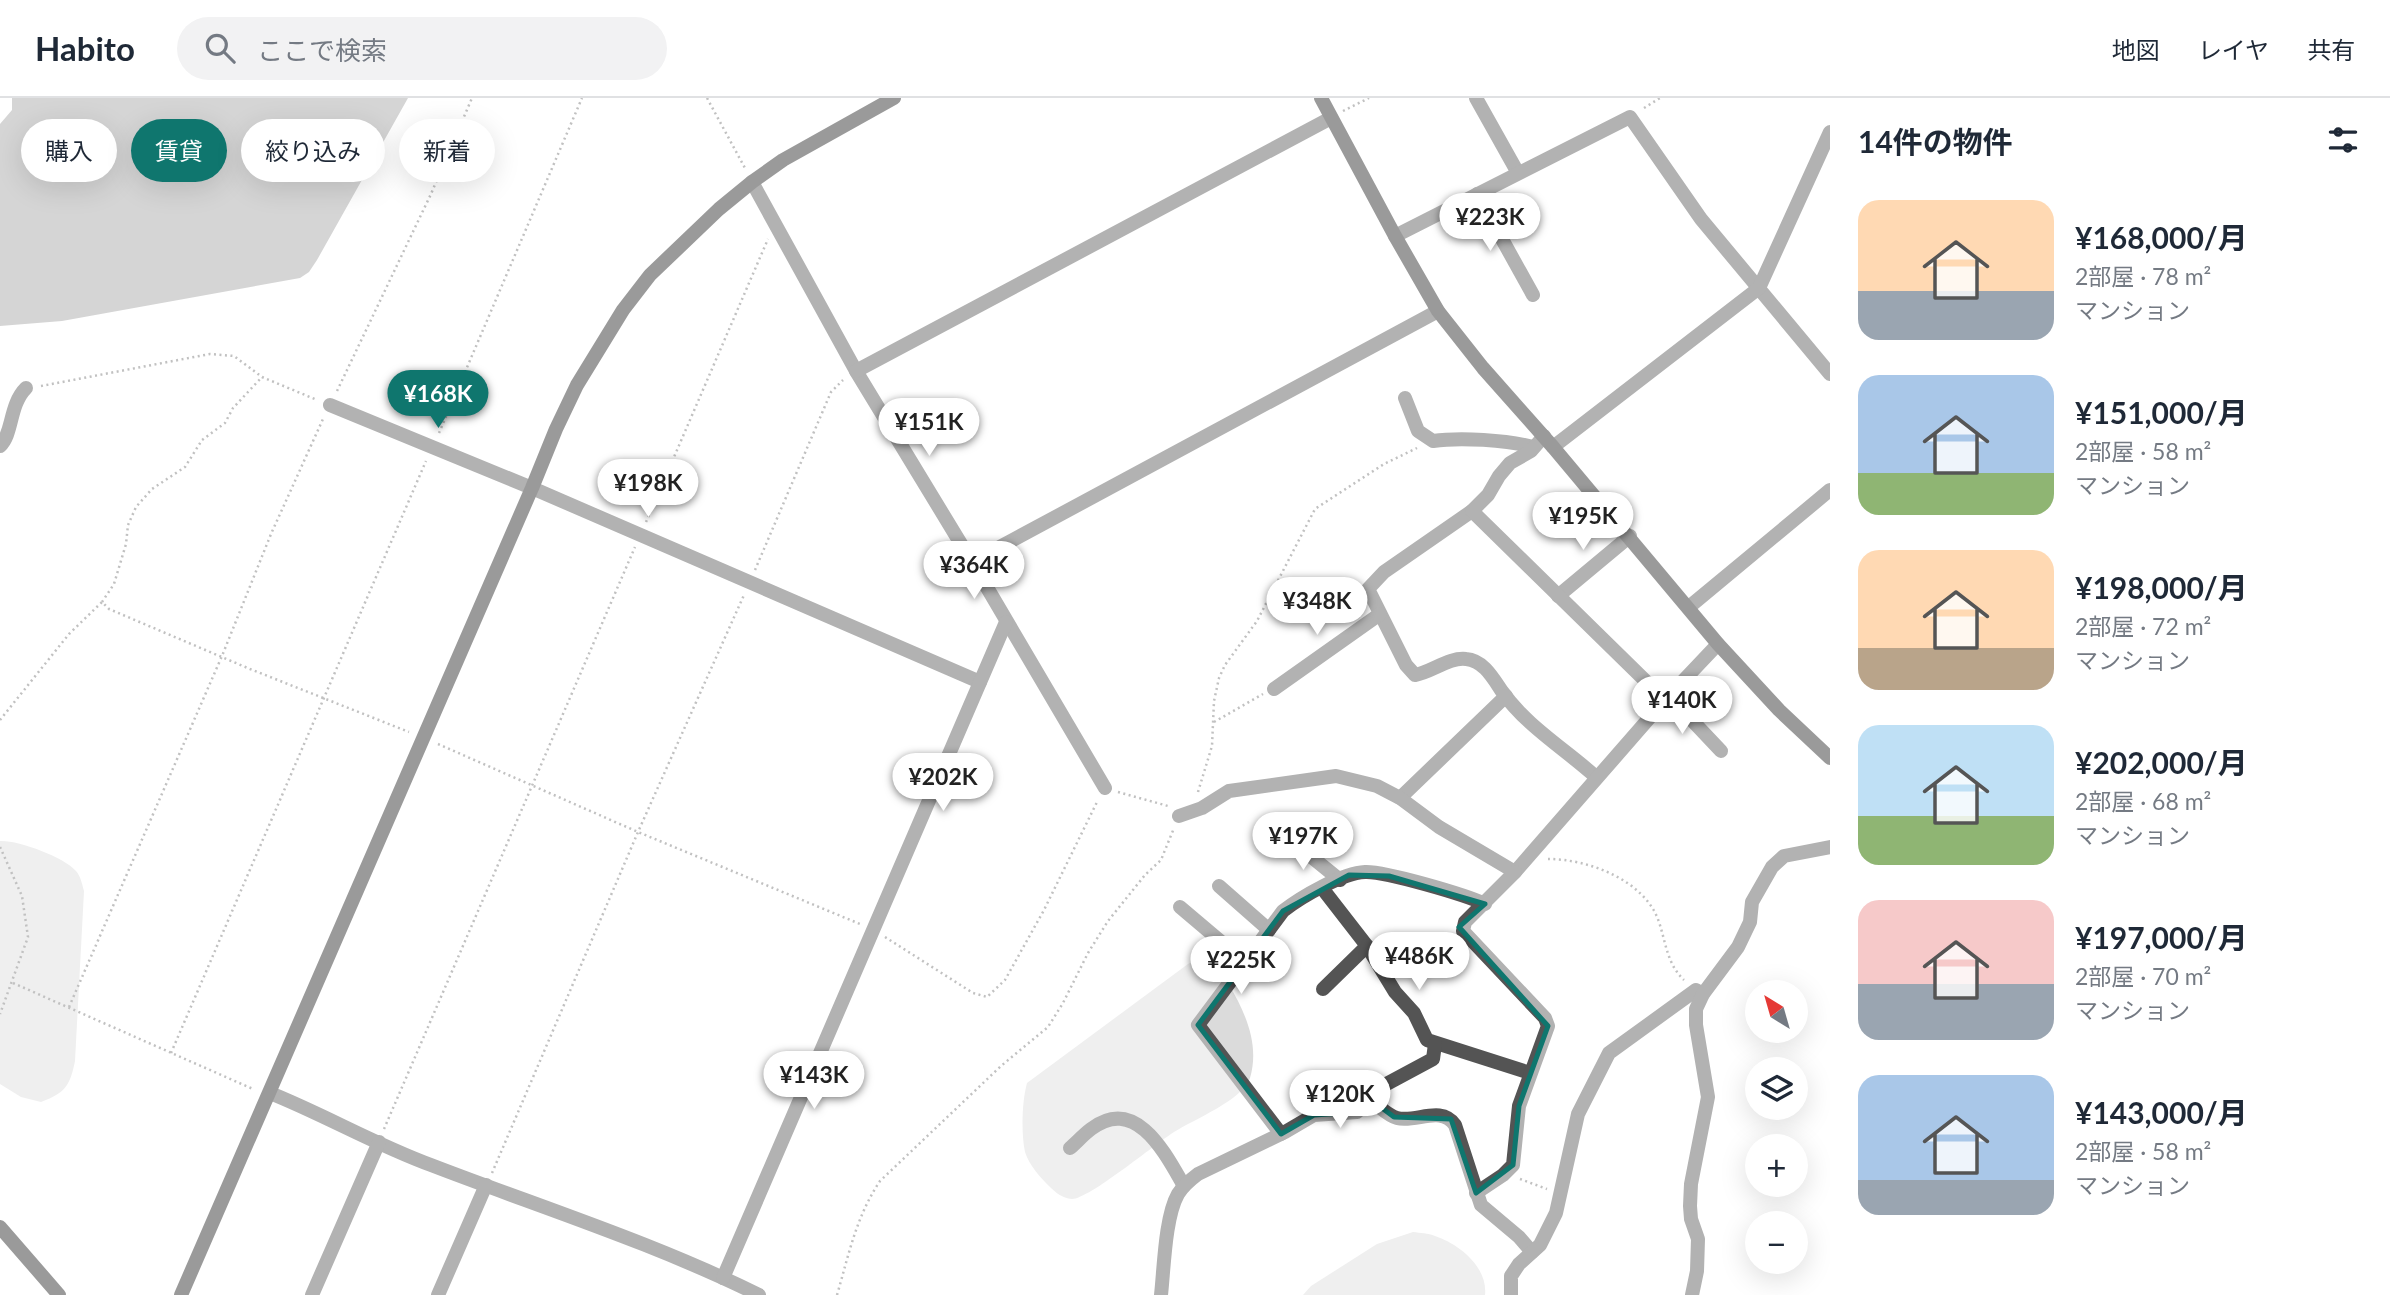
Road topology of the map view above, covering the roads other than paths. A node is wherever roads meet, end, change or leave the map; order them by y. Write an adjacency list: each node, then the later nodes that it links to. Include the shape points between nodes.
1 (894, 98): 7 (street)
2 (1321, 98): 4 (street)
3 (1476, 98): 6 (street)
4 (1331, 118): 9 (street); 13 (street)
5 (1830, 132): 10 (street)
6 (1518, 173): 8 (street); 10 (street, via 1630,117 1702,219)
7 (752, 182): 13 (street); 20 (street, via 650,275 623,310 577,385)
8 (1476, 194): 9 (street); 11 (street)
9 (1395, 236): 12 (street)
10 (1759, 288): 14 (street); 18 (street)
11 (1533, 295)
12 (1438, 311): 18 (street); 24 (street)
13 (856, 372): 24 (street)
14 (1830, 374)
15 (26, 388): 19 (street, via 19,395 6,441)
16 (1405, 398): 18 (street, via 1419,430 1433,441)
17 (330, 405): 20 (street)
18 (1543, 443): 22 (street, via 1510,463); 23 (street)
19 (0, 446)
20 (532, 488): 30 (street); 55 (street)
21 (1830, 490): 26 (street)
22 (1472, 511): 25 (street); 27 (street, via 1376,580 1368,589)
23 (1630, 536): 25 (street); 26 (street)
24 (972, 562): 28 (street)
25 (1558, 596): 33 (street)
26 (1689, 607): 29 (street)
27 (1380, 614): 31 (street); 32 (street, via 1415,675 1468,659 1494,677)
28 (1006, 622): 30 (street); 37 (street)
29 (1718, 644): 33 (street); 35 (street)
30 (980, 682): 65 (street)
31 (1274, 689)
32 (1506, 696): 36 (street, via 1522,716); 38 (street)
33 (1667, 698): 34 (street); 36 (street)
34 (1721, 751)
35 (1830, 758)
36 (1596, 777): 42 (street)
37 (1104, 788)
38 (1399, 798): 39 (street, via 1377,786 1336,776 1229,791); 42 (street)
39 (1184, 815)
40 (1286, 843): 43 (street, via 1303,850)
41 (1830, 847): 52 (street, via 1784,856 1772,867 1752,902 1750,922 1738,947)
42 (1515, 872): 46 (street)
43 (1340, 880): 45 (street); 46 (street, via 1366,872)
44 (1219, 886): 48 (street)
45 (1322, 888): 48 (street, via 1290,906); 49 (street)
46 (1485, 904): 54 (street, via 1465,922 1463,931 1548,1026)
47 (1180, 906): 50 (street)
48 (1269, 930): 50 (street)
49 (1367, 946): 51 (street); 53 (street, via 1427,1040)
50 (1245, 962): 57 (street, via 1198,1025)
51 (1323, 989)
52 (1700, 992): 64 (street, via 1609,1053 1578,1114 1556,1213); 74 (street, via 1696,1025 1708,1097 1690,1206 1698,1239)
53 (1436, 1044): 54 (street); 56 (street, via 1433,1059 1379,1088)
54 (1530, 1073): 62 (street, via 1519,1106 1513,1165)
55 (270, 1093): 58 (street); 67 (street)
56 (1374, 1103): 57 (street, via 1366,1103 1357,1112 1314,1115); 62 (street, via 1401,1119 1451,1119)
57 (1281, 1134): 61 (street, via 1198,1174)
58 (379, 1142): 60 (street); 68 (street)
59 (1070, 1149): 61 (street, via 1092,1128 1122,1118 1139,1124 1169,1159)
60 (486, 1185): 65 (street); 69 (street)
61 (1184, 1186): 72 (street, via 1171,1211)
62 (1476, 1193): 64 (street, via 1481,1205)
63 (0, 1227): 66 (street)
64 (1532, 1252): 73 (street, via 1511,1276)
65 (726, 1279): 70 (street); 71 (street)
66 (60, 1295)
67 (181, 1295)
68 (312, 1295)
69 (438, 1295)
70 (723, 1295)
71 (759, 1295)
72 (1161, 1295)
73 (1511, 1295)
74 (1692, 1295)

